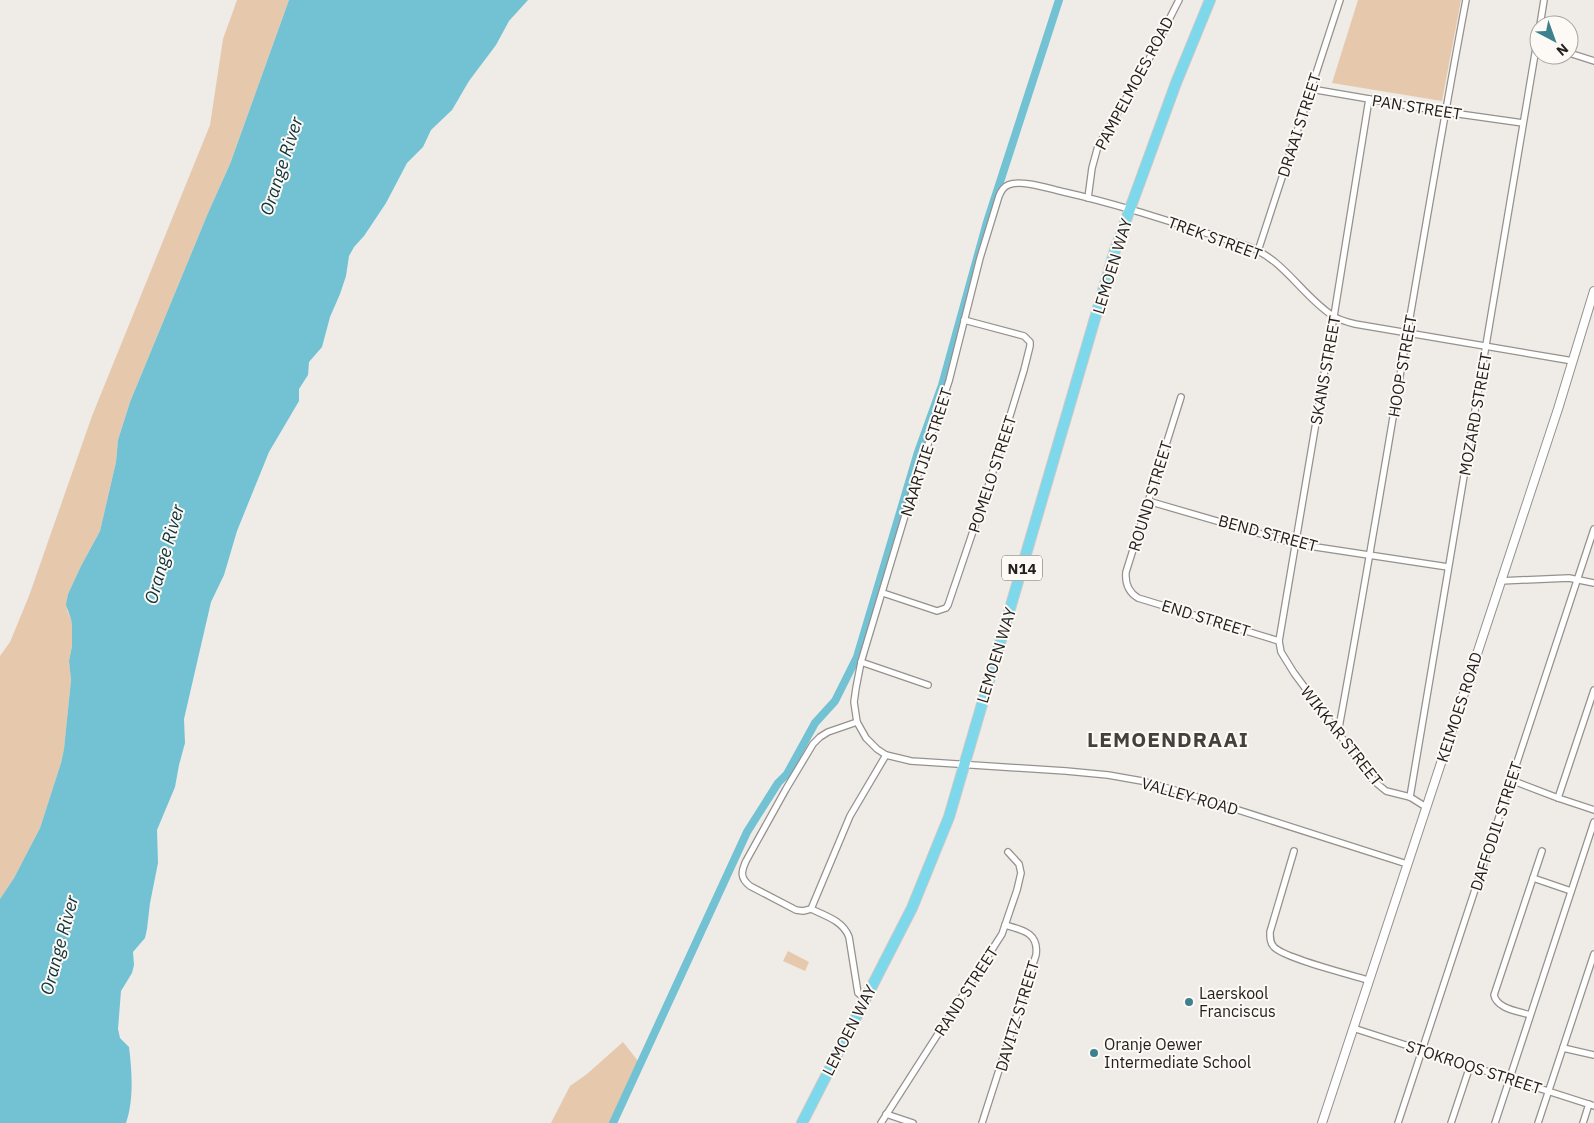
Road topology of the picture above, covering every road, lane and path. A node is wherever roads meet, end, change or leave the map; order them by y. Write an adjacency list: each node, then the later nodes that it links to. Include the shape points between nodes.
1 (1179, 0): 15 (street, PAMPELMOES ROAD, via 1098,146)
2 (1210, 0): 16 (highway, LEMOEN WAY / N14)
3 (1340, 0): 10 (street, DRAAI STREET)
4 (1466, 0): 12 (street, HOOP STREET)
5 (1544, 0): 6 (street)
6 (1542, 15)
7 (1579, 56): 8 (street)
8 (1594, 61)
9 (1534, 65): 13 (street, MOZARD STREET)
10 (1311, 89): 11 (street, PAN STREET); 17 (street, DRAAI STREET)
11 (1369, 99): 12 (street, PAN STREET); 19 (street, SKANS STREET)
12 (1445, 112): 13 (street, PAN STREET); 21 (street, HOOP STREET)
13 (1523, 123): 22 (street, MOZARD STREET)
14 (1009, 184): 15 (street, TREK STREET, via 1042,186); 20 (street, NAARTJIE STREET, via 999,196)
15 (1088, 198): 16 (street, TREK STREET)
16 (1130, 209): 17 (street, TREK STREET); 42 (highway, LEMOEN WAY / N14)
17 (1258, 251): 19 (street, TREK STREET, via 1284,269)
18 (1594, 291): 23 (street, KEIMOES ROAD)
19 (1334, 316): 21 (street, TREK STREET, via 1354,324); 27 (street, SKANS STREET)
20 (964, 320): 33 (street, NAARTJIE STREET, via 949,381); 33 (street, POMELO STREET, via 1028,339 1030,346 1024,370 948,605 937,611)
21 (1408, 334): 22 (street, TREK STREET); 28 (street, HOOP STREET)
22 (1486, 346): 23 (street, TREK STREET); 29 (street, MOZARD STREET)
23 (1573, 361): 31 (street, KEIMOES ROAD)
24 (1182, 397): 25 (street, ROUND STREET)
25 (1148, 501): 27 (street, BEND STREET); 34 (street, ROUND STREET, via 1126,572)
26 (1594, 529): 30 (street, DAFFODIL STREET)
27 (1296, 544): 28 (street, BEND STREET); 35 (street, SKANS STREET)
28 (1370, 555): 29 (street, BEND STREET); 40 (street, HOOP STREET)
29 (1448, 567): 44 (street, MOZARD STREET)
30 (1577, 579): 31 (street); 32 (street); 43 (street, DAFFODIL STREET)
31 (1500, 581): 46 (street, KEIMOES ROAD)
32 (1594, 583)
33 (882, 593): 36 (street, NAARTJIE STREET)
34 (1133, 594): 35 (street, END STREET)
35 (1279, 641): 40 (street, WIKKAR STREET, via 1286,661)
36 (861, 662): 37 (street); 39 (street, NAARTJIE STREET, via 854,702)
37 (928, 684)
38 (1594, 690): 45 (street)
39 (857, 722): 41 (street, via 872,744); 55 (street, via 828,732 813,744 759,836 742,872 743,879 750,886 796,910)
40 (1338, 733): 44 (street, WIKKAR STREET, via 1378,786)
41 (886, 755): 42 (street, VALLEY ROAD, via 910,761); 55 (street, via 850,816)
42 (965, 765): 52 (street, VALLEY ROAD, via 1108,775 1142,782 1185,792); 59 (highway, LEMOEN WAY / N14, via 912,908)
43 (1511, 780): 45 (street); 63 (street, DAFFODIL STREET)
44 (1410, 797): 46 (street, WIKKAR STREET)
45 (1558, 798): 47 (street)
46 (1426, 807): 52 (street, KEIMOES ROAD)
47 (1594, 810)
48 (1594, 822): 54 (street)
49 (1294, 851): 58 (street, via 1270,932 1272,945 1292,956)
50 (1542, 851): 53 (street)
51 (1008, 852): 56 (street, RAND STREET, via 1019,864 1021,873)
52 (1407, 864): 58 (street, KEIMOES ROAD)
53 (1533, 878): 54 (street); 60 (street, via 1494,995 1504,1006)
54 (1572, 892): 60 (street)
55 (811, 909): 59 (street, via 846,930 858,993)
56 (1006, 924): 69 (street, RAND STREET, via 994,948); 73 (street, DAVITZ STREET, via 1028,934 1037,948)
57 (1594, 954): 62 (street)
58 (1368, 980): 61 (street, KEIMOES ROAD)
59 (865, 999): 70 (highway, LEMOEN WAY / N14)
60 (1530, 1014): 66 (street)
61 (1353, 1028): 63 (street, STOKROOS STREET); 74 (street, KEIMOES ROAD)
62 (1563, 1048): 64 (street); 67 (street)
63 (1422, 1050): 65 (street, STOKROOS STREET); 75 (street, DAFFODIL STREET)
64 (1594, 1055)
65 (1470, 1066): 66 (street, STOKROOS STREET); 76 (street)
66 (1510, 1079): 67 (street, STOKROOS STREET); 77 (street)
67 (1548, 1091): 68 (street, STOKROOS STREET); 78 (street)
68 (1591, 1105): 79 (street)
69 (886, 1114): 71 (street, RAND STREET); 72 (street)
70 (802, 1123)
71 (881, 1123)
72 (913, 1123)
73 (982, 1123)
74 (1322, 1123)
75 (1398, 1123)
76 (1451, 1123)
77 (1495, 1123)
78 (1538, 1123)
79 (1583, 1123)

